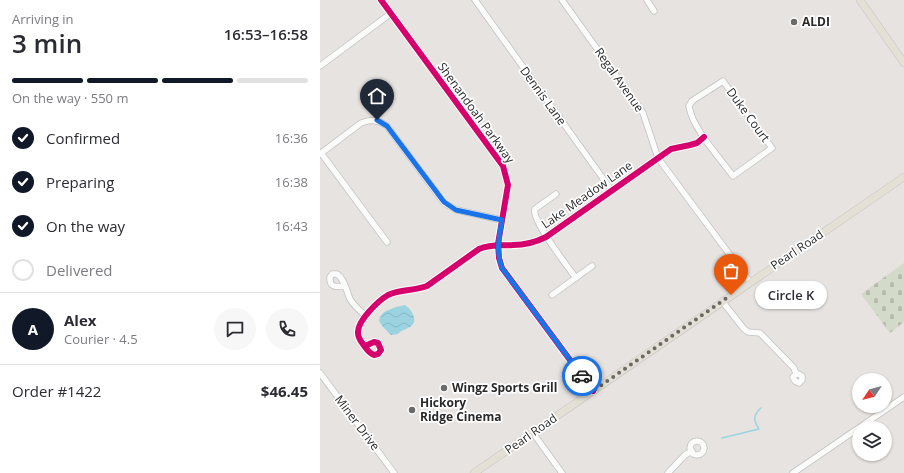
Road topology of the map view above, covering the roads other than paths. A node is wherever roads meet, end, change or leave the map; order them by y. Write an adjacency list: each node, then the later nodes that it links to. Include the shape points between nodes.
1 (380, 0): 7 (street, Shenandoah Parkway)
2 (475, 0): 14 (street, Dennis Lane)
3 (562, 0): 12 (street, Regal Avenue, via 642,113)
4 (647, 0): 6 (street)
5 (860, 0): 8 (main road)
6 (654, 11)
7 (390, 14): 9 (street); 16 (street, Shenandoah Parkway, via 503,166 508,185)
8 (904, 63)
9 (320, 66)
10 (704, 137): 10 (street, Duke Court, via 733,176 772,148 723,81 689,106 696,126); 12 (street, Lake Meadow Lane, via 697,143 671,149)
11 (320, 153): 16 (street, via 362,124 369,120 377,120 387,126 444,202 456,210); 18 (street)
12 (658, 158): 14 (street, Lake Meadow Lane); 22 (street, Regal Avenue)
13 (904, 177): 22 (main road, Pearl Road)
14 (612, 191): 17 (street, Lake Meadow Lane)
15 (556, 194): 17 (street, via 534,211)
16 (502, 220): 19 (street, Shenandoah Parkway)
17 (546, 237): 19 (street, Lake Meadow Lane, via 522,245); 21 (street)
18 (387, 242)
19 (498, 244): 26 (street, Lake Meadow Lane, via 479,249 427,286 388,295); 30 (street, Shenandoah Parkway, via 502,268)
20 (592, 266): 21 (street)
21 (576, 278): 24 (street)
22 (750, 282): 25 (main road, Pearl Road)
23 (345, 286): 26 (street, via 354,305)
24 (552, 295)
25 (722, 301): 29 (street, via 744,329 760,333 794,368); 30 (main road, Pearl Road)
26 (366, 316): 27 (street, Lake Meadow Lane, via 359,326 358,333)
27 (365, 346)
28 (320, 373): 34 (street, Miner Drive)
29 (796, 374)
30 (593, 391): 32 (main road, Pearl Road)
31 (904, 396): 38 (street)
32 (533, 433): 35 (main road, Pearl Road); 36 (street)
33 (692, 451): 37 (street)
34 (394, 473)
35 (474, 473)
36 (562, 473)
37 (668, 473)
38 (793, 473)

